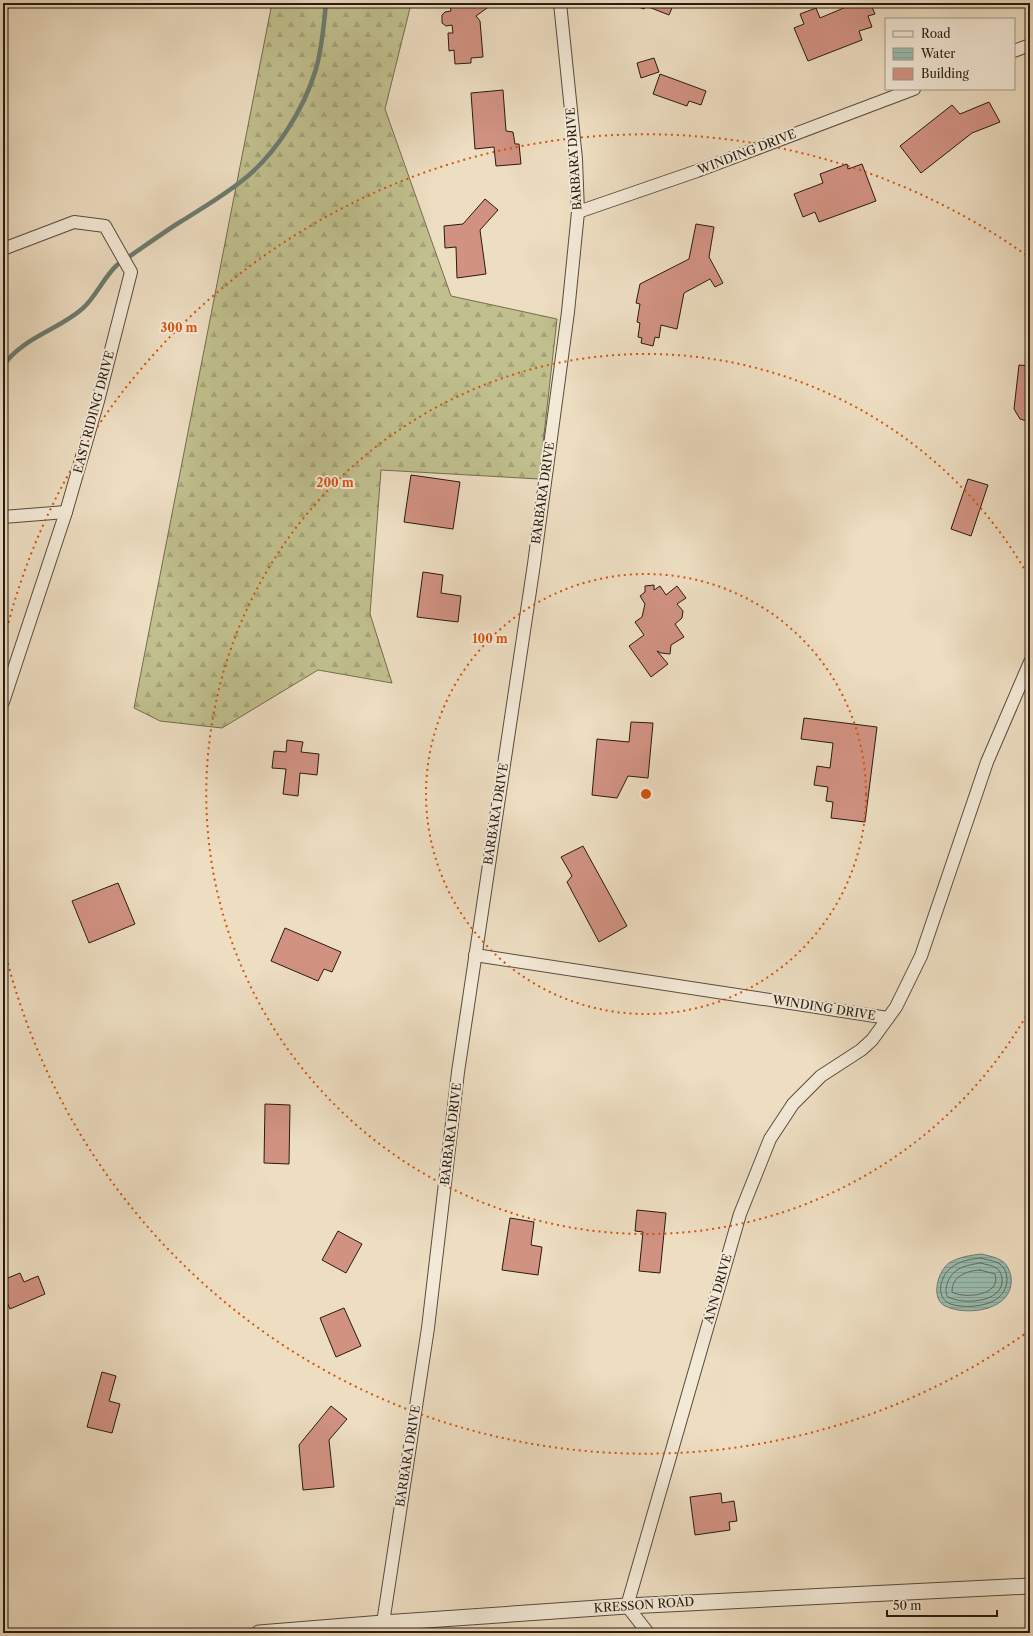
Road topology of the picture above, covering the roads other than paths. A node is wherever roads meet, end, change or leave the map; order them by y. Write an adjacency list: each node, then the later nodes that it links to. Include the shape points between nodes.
1 (560, 3): 5 (street, BARBARA DRIVE, via 576,159)
2 (1030, 45): 3 (street)
3 (1015, 51)
4 (911, 90): 5 (street, WINDING DRIVE, via 697,171)
5 (578, 212): 11 (street, BARBARA DRIVE, via 567,318 534,564)
6 (3, 249): 7 (street, EAST RIDING DRIVE, via 74,222 105,226 131,272)
7 (66, 512): 8 (street); 10 (street, EAST RIDING DRIVE)
8 (3, 517)
9 (1030, 662): 12 (street, WINDING DRIVE, via 987,762 921,956)
10 (3, 702)
11 (475, 954): 12 (street, WINDING DRIVE); 15 (street, BARBARA DRIVE, via 456,1086 428,1328)
12 (888, 1018): 14 (street, ANN DRIVE, via 861,1050 821,1076 793,1104 770,1139 740,1214)
13 (1030, 1586): 14 (street, KRESSON ROAD)
14 (627, 1606): 15 (street, KRESSON ROAD); 18 (street)
15 (383, 1623): 16 (street, KRESSON ROAD)
16 (280, 1632): 17 (street, KRESSON ROAD)
17 (259, 1633)
18 (648, 1633)

